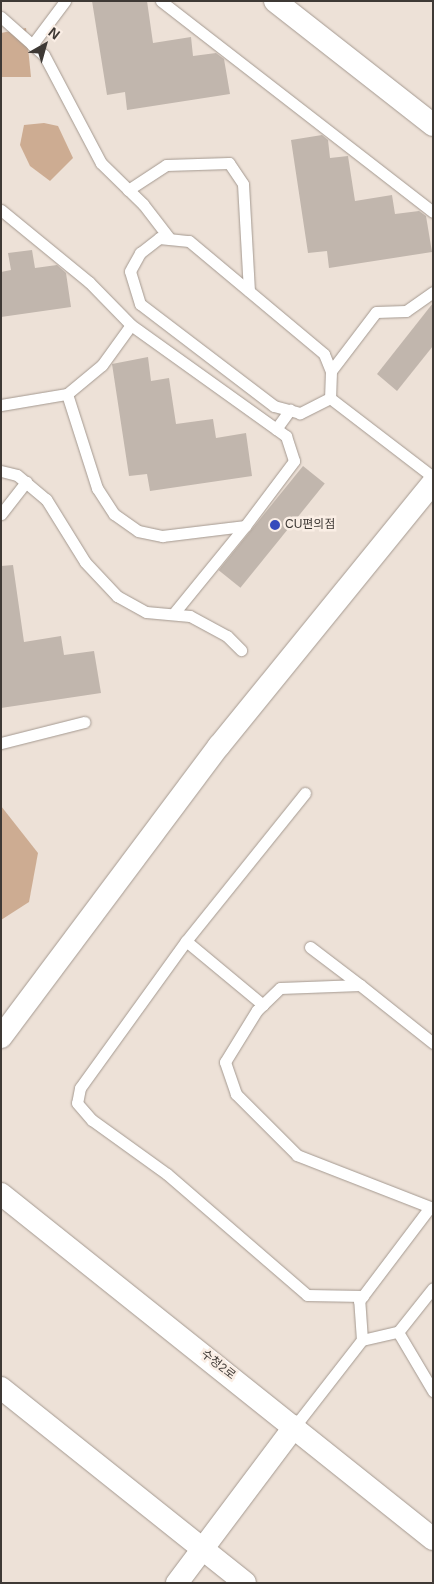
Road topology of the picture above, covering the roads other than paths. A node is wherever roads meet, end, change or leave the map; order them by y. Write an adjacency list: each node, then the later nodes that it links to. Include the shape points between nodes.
1 (65, 1): 5 (lane)
2 (161, 1): 9 (lane)
3 (275, 1): 6 (street)
4 (1, 17): 5 (lane)
5 (32, 45): 7 (lane, via 44,55 101,164)
6 (433, 125)
7 (128, 190): 10 (lane); 11 (lane, via 166,165 229,163 243,184)
8 (1, 210): 13 (lane, via 90,282)
9 (433, 212)
10 (170, 239): 11 (lane, via 189,241); 18 (lane, via 158,238 140,253 130,271 140,304 274,406)
11 (249, 291): 14 (lane, via 324,354)
12 (433, 292): 14 (lane, via 406,311 376,312)
13 (131, 326): 15 (lane, via 102,365); 19 (lane)
14 (331, 371): 16 (lane)
15 (67, 394): 17 (lane); 25 (lane, via 97,488 114,514 138,531 162,536)
16 (330, 398): 18 (lane, via 300,413); 21 (lane)
17 (1, 405)
18 (290, 410): 19 (lane)
19 (276, 429): 25 (lane, via 286,436 294,461)
20 (1, 471): 22 (lane)
21 (433, 477)
22 (26, 482): 24 (lane); 26 (lane, via 46,499 85,562 117,596 146,612)
23 (433, 483): 35 (street, via 219,746)
24 (1, 514)
25 (246, 526): 26 (lane)
26 (174, 613): 27 (lane, via 190,616 227,636)
27 (241, 650)
28 (84, 722): 29 (lane)
29 (1, 742)
30 (305, 793): 31 (lane)
31 (186, 941): 34 (lane); 40 (lane, via 80,1088 77,1103 92,1120 167,1174 307,1296)
32 (310, 947): 33 (lane)
33 (360, 985): 34 (lane, via 280,988); 36 (lane)
34 (263, 1005): 38 (lane, via 225,1062 236,1094 298,1155)
35 (1, 1037)
36 (433, 1043)
37 (1, 1194): 45 (street, 수청2로)
38 (431, 1208): 40 (lane)
39 (433, 1288): 41 (lane)
40 (362, 1296): 42 (lane, via 359,1301)
41 (398, 1332): 42 (lane); 44 (lane)
42 (362, 1340): 45 (lane)
43 (1, 1388): 47 (street)
44 (433, 1392)
45 (295, 1426): 46 (street, 수청2로); 47 (street)
46 (433, 1539)
47 (201, 1551): 48 (street); 49 (street)
48 (177, 1583)
49 (245, 1583)

